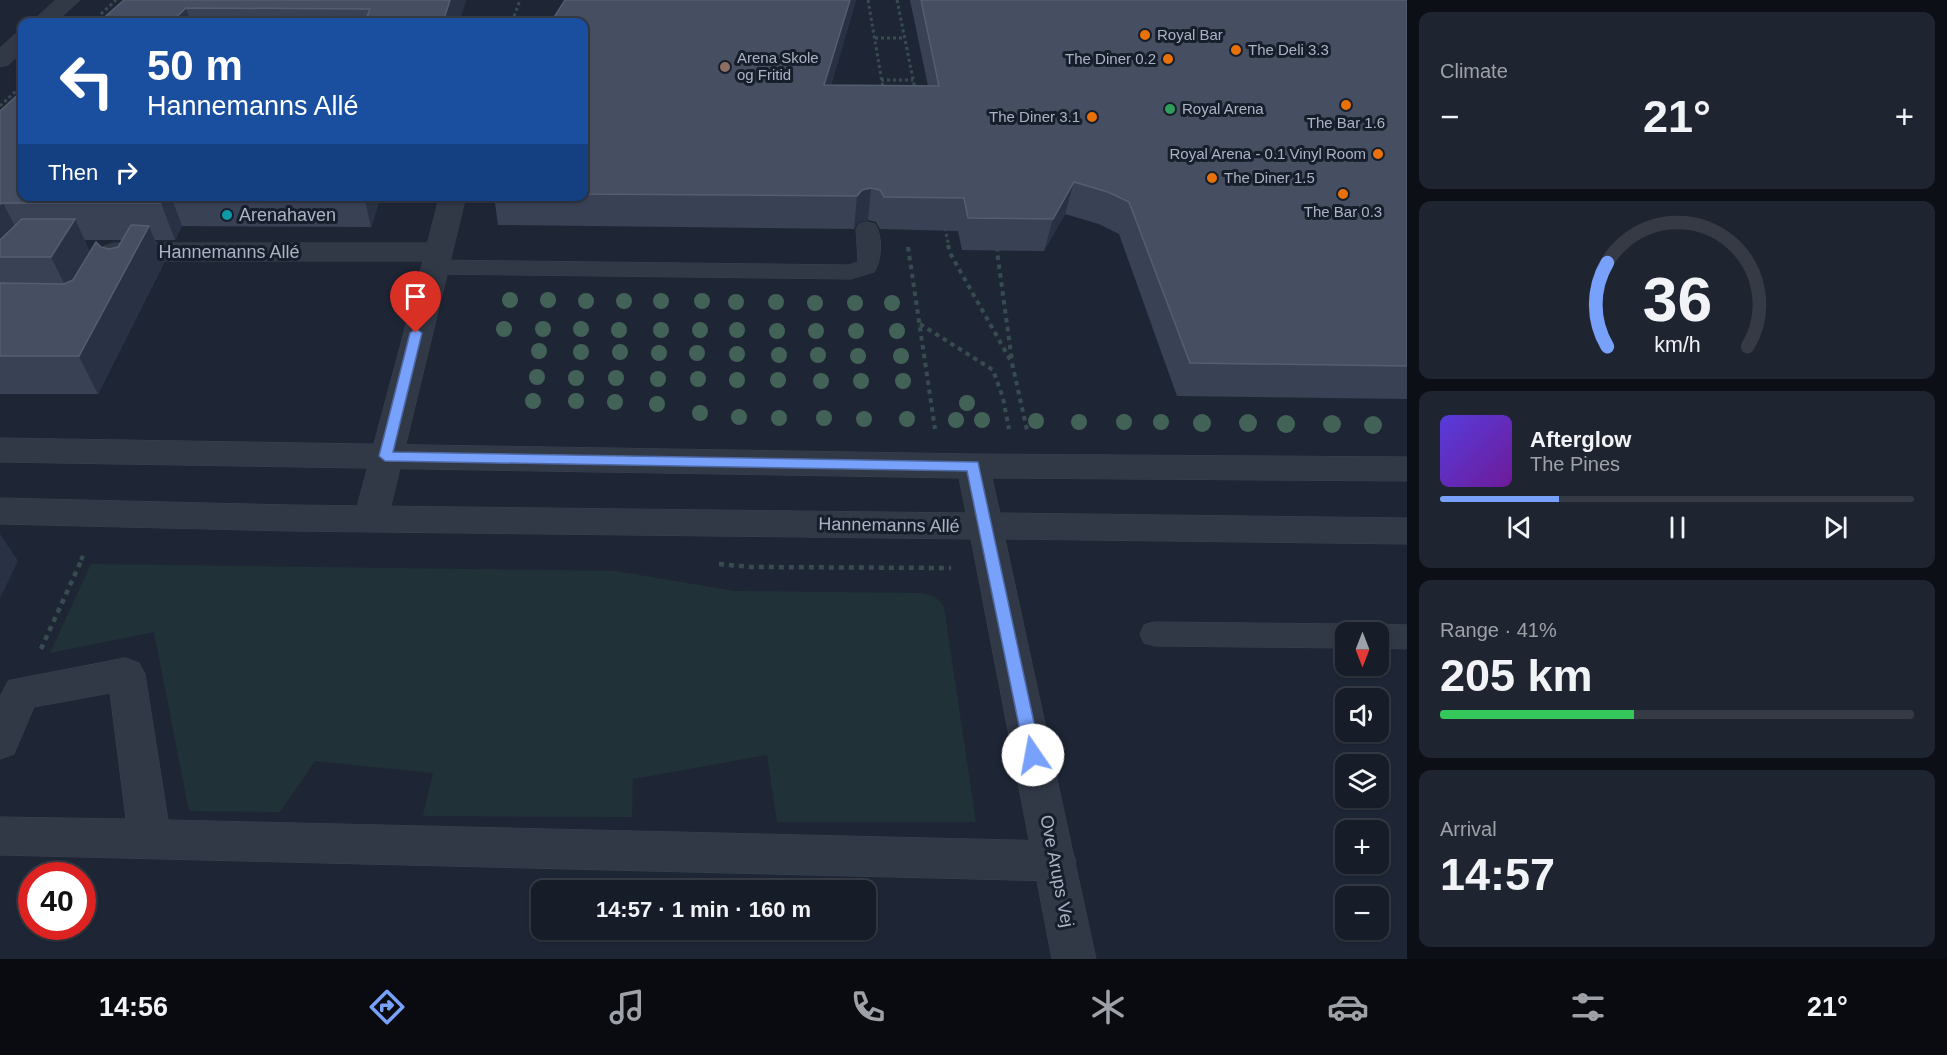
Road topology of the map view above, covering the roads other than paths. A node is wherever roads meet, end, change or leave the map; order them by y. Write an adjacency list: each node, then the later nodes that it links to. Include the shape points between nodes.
1 (69, 0): 2 (street)
2 (48, 18)
3 (18, 44): 4 (street)
4 (0, 60)
5 (452, 201): 8 (street)
6 (867, 229): 8 (lane, Hannemanns Allé, via 869,262 859,270 830,273)
7 (111, 257): 8 (street, Hannemanns Allé); 9 (lane)
8 (435, 259): 11 (street)
9 (126, 277)
10 (0, 450): 11 (street)
11 (385, 456): 12 (street); 15 (street)
12 (973, 466): 13 (street); 16 (street, Ove Arups Vej)
13 (1407, 469)
14 (0, 512): 15 (street, Hannemanns Allé)
15 (371, 518): 16 (street, Hannemanns Allé)
16 (985, 526): 17 (street, Hannemanns Allé); 25 (street, Ove Arups Vej)
17 (1407, 531)
18 (1155, 634): 19 (lane)
19 (1335, 636)
20 (1389, 636): 21 (lane)
21 (1407, 637)
22 (0, 742): 24 (street, via 21,693 126,674)
23 (0, 836): 24 (street)
24 (150, 840): 25 (street)
25 (1055, 861): 26 (street, Ove Arups Vej)
26 (1074, 959)

